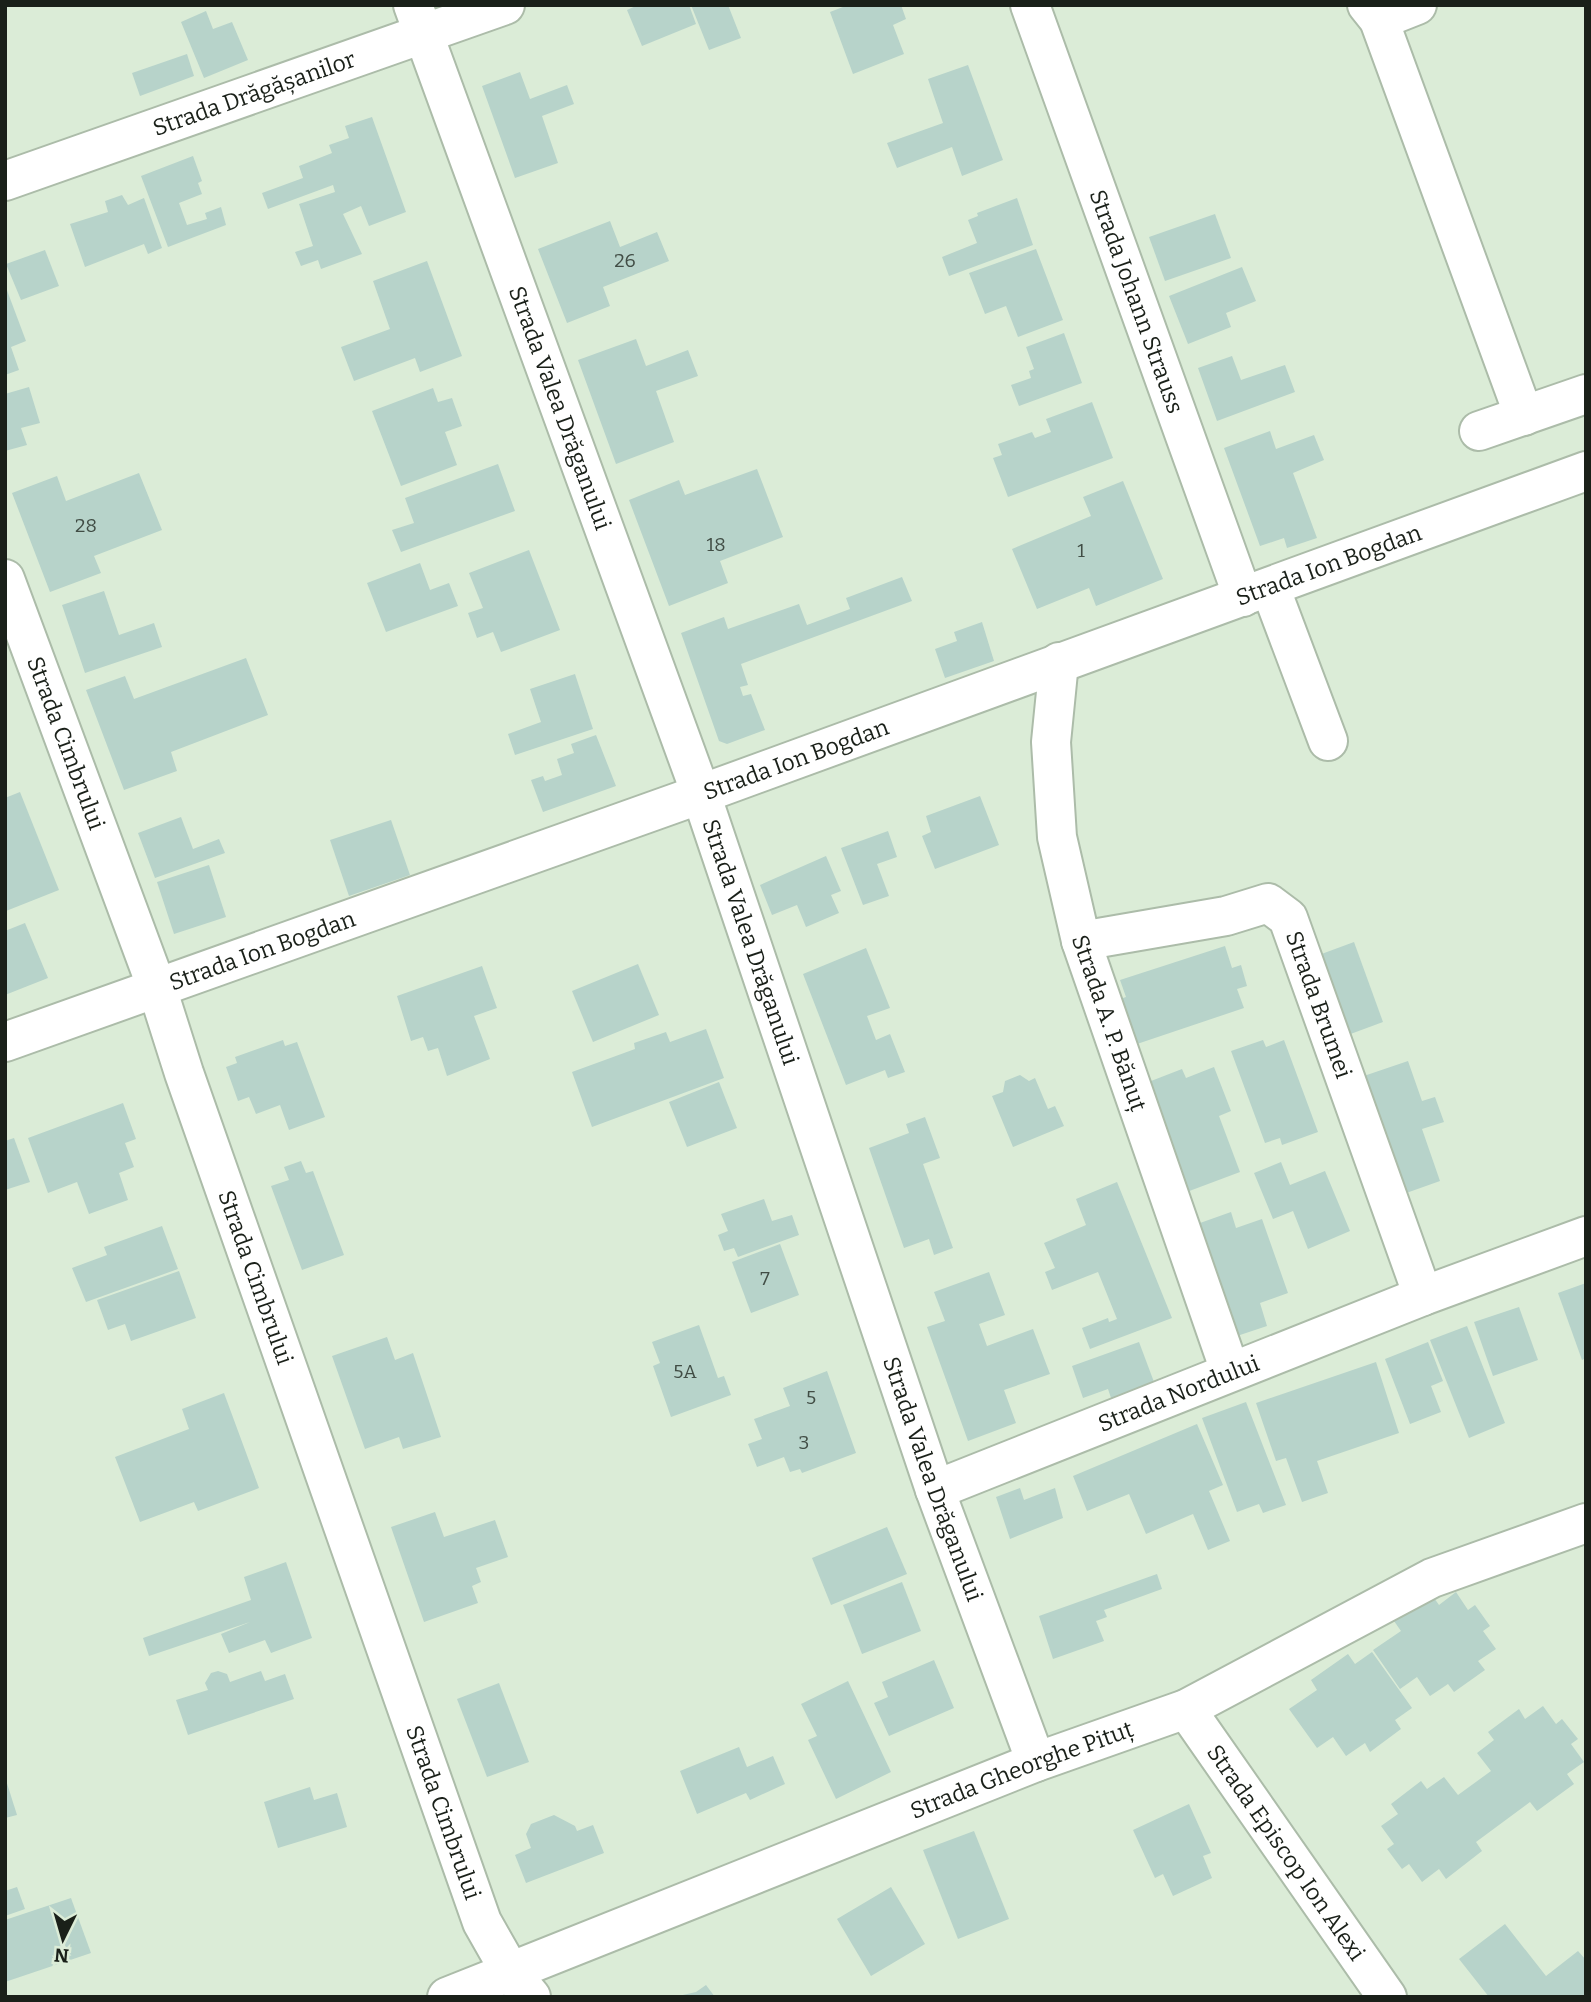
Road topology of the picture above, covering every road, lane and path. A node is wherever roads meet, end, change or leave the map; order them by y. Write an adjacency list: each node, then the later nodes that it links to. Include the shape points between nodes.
1 (505, 5): 5 (street, Strada Drăgășanilor)
2 (1030, 5): 12 (street, Strada Johann Strauss)
3 (1417, 5): 4 (street)
4 (1373, 13): 8 (street)
5 (418, 20): 6 (street, Strada Drăgășanilor); 15 (street, Strada Valea Drăganului)
6 (5, 181)
7 (1586, 394): 8 (street)
8 (1524, 416): 9 (street)
9 (1479, 431)
10 (1586, 471): 12 (street, Strada Ion Bogdan)
11 (5, 579): 17 (street, Strada Cimbrului)
12 (1257, 592): 13 (street, Strada Ion Bogdan); 14 (street, Strada Johann Strauss)
13 (1059, 662): 15 (street, Strada Ion Bogdan); 16 (street, Strada A. P. Bănuț, via 1051,742 1057,836)
14 (1328, 741)
15 (701, 794): 17 (street, Strada Ion Bogdan); 22 (street, Strada Valea Drăganului)
16 (1081, 941): 20 (street, Strada Brumei, via 1226,916 1268,903 1288,918); 21 (street, Strada A. P. Bănuț)
17 (157, 988): 18 (street, Strada Ion Bogdan); 26 (street, Strada Cimbrului, via 482,1922)
18 (5, 1042)
19 (1586, 1236): 20 (street, Strada Nordului)
20 (1423, 1296): 21 (street, Strada Nordului)
21 (1230, 1371): 22 (street, Strada Nordului)
22 (935, 1490): 25 (street, Strada Valea Drăganului)
23 (1586, 1523): 24 (street, Strada Gheorghe Pituț, via 1432,1578)
24 (1186, 1709): 25 (street, Strada Gheorghe Pituț); 28 (street, Strada Episcop Ion Alexi)
25 (1036, 1762): 26 (street, Strada Gheorghe Pituț)
26 (521, 1985): 27 (street, Strada Gheorghe Pituț)
27 (447, 1997)
28 (1387, 1997)

